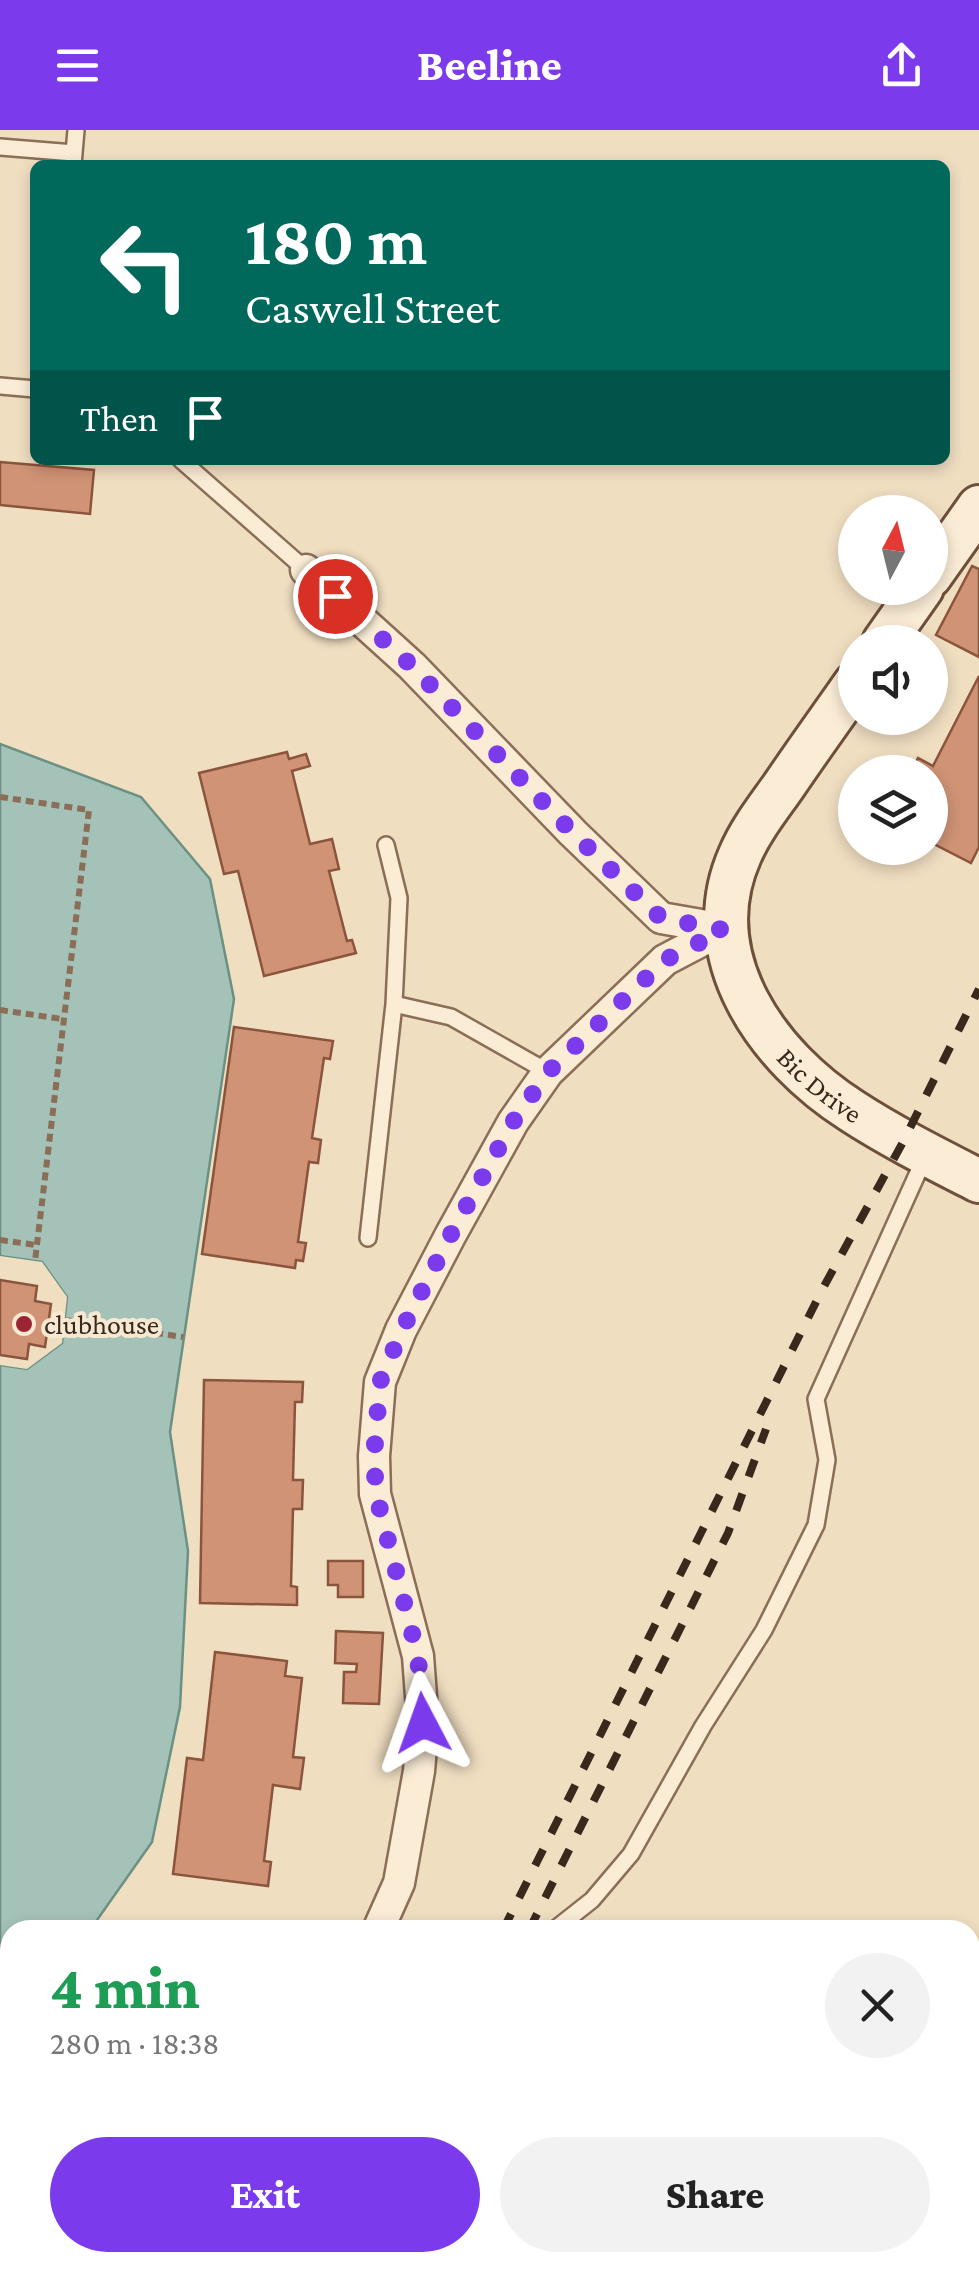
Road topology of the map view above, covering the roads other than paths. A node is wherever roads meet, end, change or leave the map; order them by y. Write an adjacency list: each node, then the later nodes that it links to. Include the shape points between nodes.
1 (76, 130): 3 (lane)
2 (0, 147): 3 (lane)
3 (74, 159)
4 (0, 386): 5 (lane)
5 (30, 389)
6 (187, 465): 9 (lane)
7 (979, 506): 8 (street)
8 (948, 550)
9 (306, 570): 12 (street, via 412,666 661,918)
10 (838, 708): 12 (street, via 740,853)
11 (386, 846): 13 (lane, via 398,898)
12 (724, 930): 14 (street, via 665,960); 15 (street, Bic Drive, via 742,995 788,1055 849,1110)
13 (394, 1004): 14 (lane, via 451,1016); 17 (lane)
14 (548, 1072): 18 (street, via 450,1236 380,1382 376,1494 418,1656 423,1723 398,1884)
15 (926, 1154): 16 (street, Bic Drive); 19 (lane, via 816,1399 827,1460 816,1524 764,1630 630,1854)
16 (979, 1181)
17 (368, 1238)
18 (382, 1920)
19 (567, 1920)

